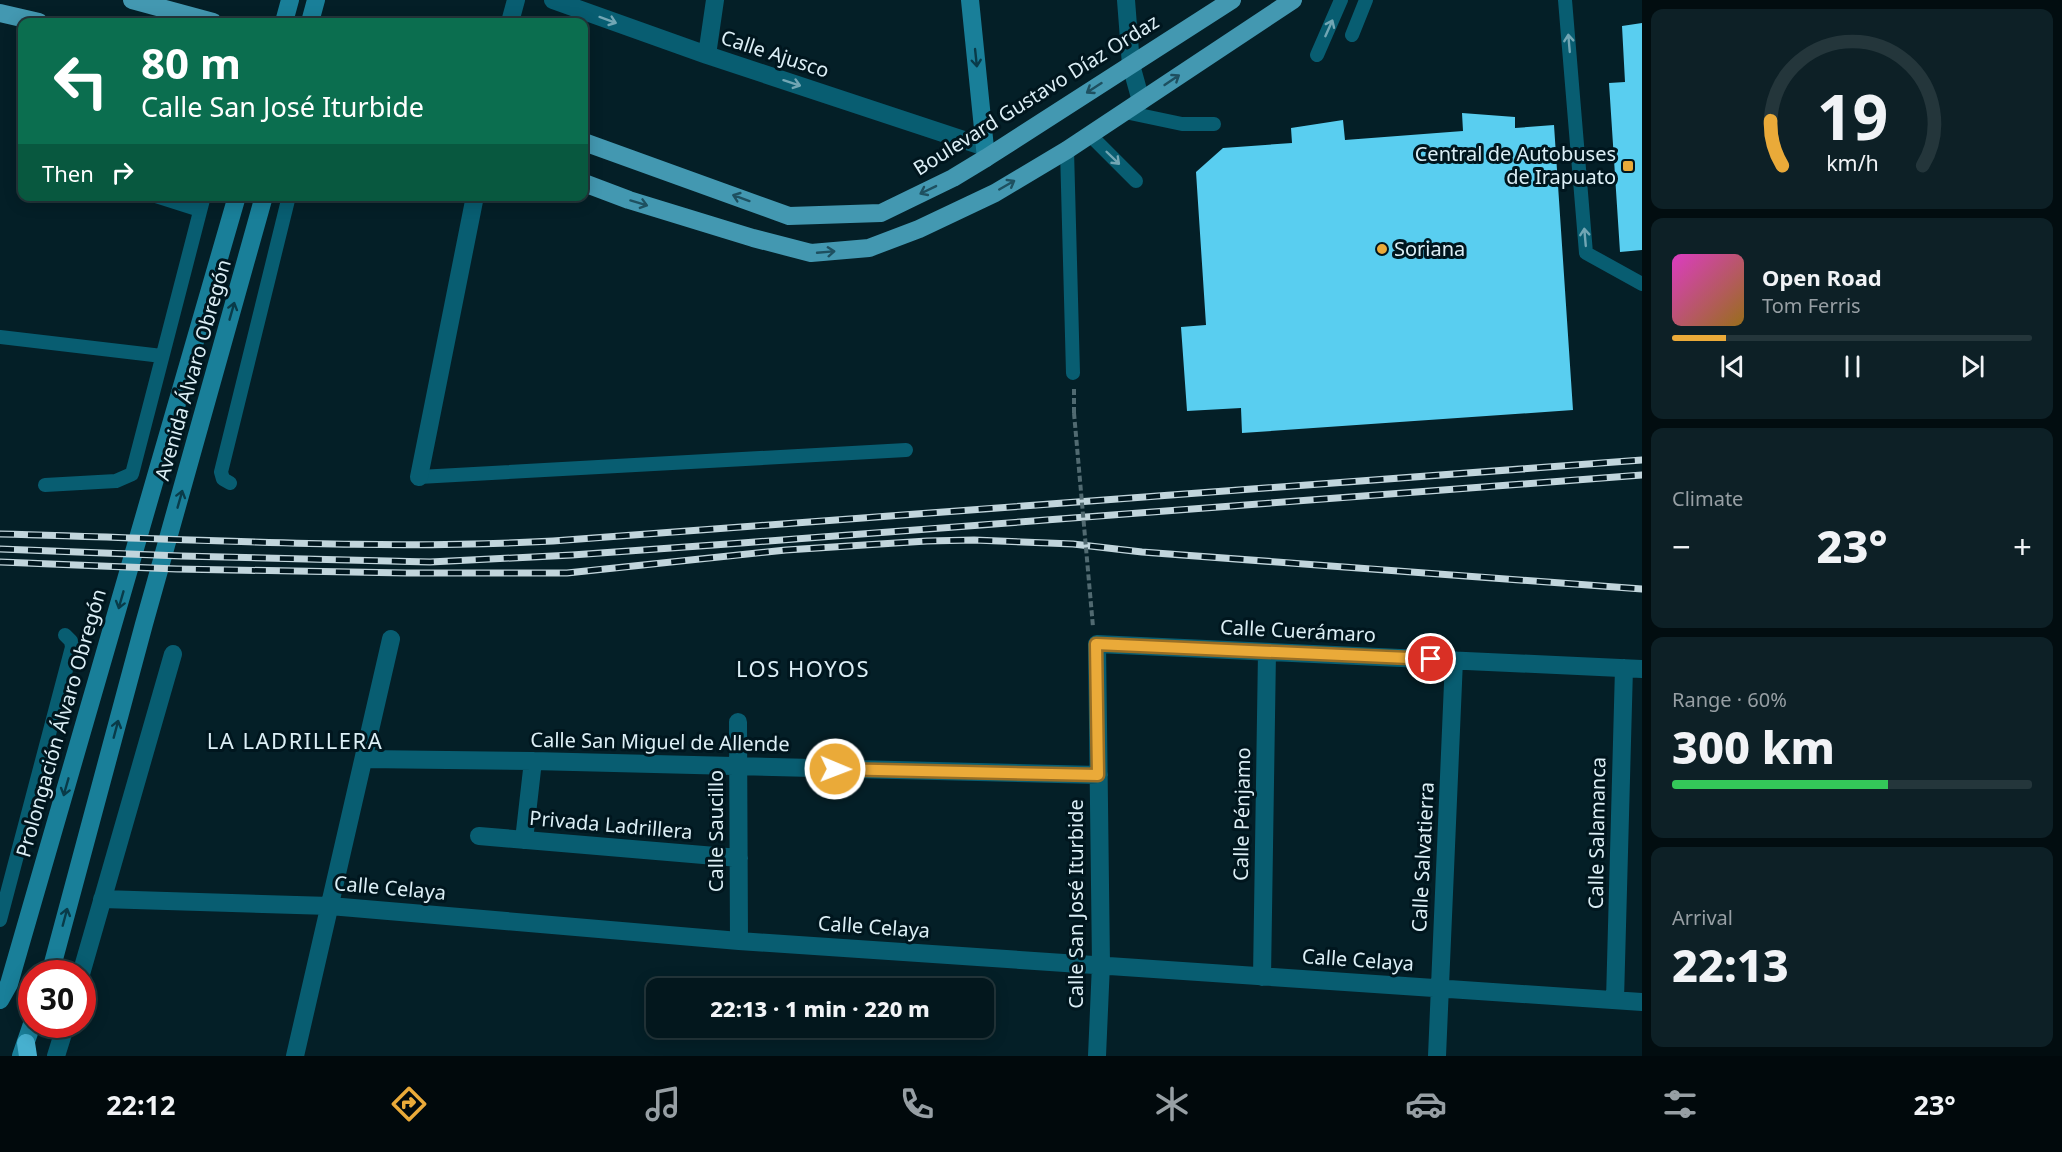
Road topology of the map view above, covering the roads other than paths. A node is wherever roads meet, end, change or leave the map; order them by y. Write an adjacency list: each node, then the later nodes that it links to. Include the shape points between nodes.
1 (132, 0): 16 (main road)
2 (290, 0): 17 (street)
3 (316, 0): 18 (street)
4 (516, 0): 19 (street)
5 (553, 0): 21 (street, Calle Ajusco, one-way to 21)
6 (715, 0): 21 (street)
7 (970, 0): 30 (street, one-way to 30)
8 (1126, 0): 23 (street)
9 (1232, 0): 23 (main road, Boulevard Gustavo Díaz Ordaz)
10 (1293, 0): 24 (main road, one-way to 10)
11 (1341, 0): 22 (lane, one-way to 11)
12 (1366, 0): 20 (lane)
13 (1565, 0): 38 (lane, one-way to 13, via 1586,253)
14 (0, 13): 15 (main road)
15 (22, 18)
16 (198, 18)
17 (285, 18)
18 (311, 18)
19 (511, 18)
20 (1352, 35)
21 (707, 55): 30 (street, Calle Ajusco, one-way to 30)
22 (1317, 55)
23 (1131, 65): 24 (street); 30 (main road, Boulevard Gustavo Díaz Ordaz, one-way to 30)
24 (1141, 101): 25 (main road)
25 (1125, 112): 26 (lane, via 1182,124); 27 (main road)
26 (1214, 124)
27 (1090, 135): 29 (main road); 31 (lane, one-way to 31)
28 (588, 143): 30 (main road, Boulevard Gustavo Díaz Ordaz, one-way to 28, via 952,178 881,213 789,216)
29 (1067, 150): 32 (main road, one-way to 29, via 810,253 869,248 919,229 994,193); 41 (lane)
30 (986, 152)
31 (1136, 181)
32 (588, 185)
33 (236, 201): 46 (street, Avenida Álvaro Obregón)
34 (263, 201): 67 (street, Avenida Álvaro Obregón, one-way to 34)
35 (288, 201): 44 (lane, via 221,472)
36 (474, 201): 43 (street)
37 (202, 203): 40 (lane)
38 (1642, 284)
39 (0, 338): 40 (lane)
40 (162, 356): 45 (lane, via 132,474 116,481)
41 (1073, 373)
42 (906, 450): 43 (lane)
43 (419, 477)
44 (230, 483)
45 (45, 486)
46 (137, 543): 72 (street, Prolongación Álvaro Obregón, one-way to 72)
47 (65, 635): 65 (lane, via 72,647)
48 (1095, 636): 50 (street, Calle Cuerámaro); 59 (street, Calle San José Iturbide)
49 (391, 639): 56 (street)
50 (1267, 652): 52 (street, Calle Cuerámaro); 70 (street, Calle Pénjamo)
51 (172, 654): 63 (street)
52 (1454, 660): 53 (street, Calle Cuerámaro); 71 (street, Calle Salvatierra)
53 (1624, 668): 54 (street, Calle Cuerámaro); 73 (street, Calle Salamanca)
54 (1642, 669)
55 (738, 722): 58 (street, Calle Saucillo)
56 (364, 759): 57 (street, Calle San Miguel de Allende); 64 (street)
57 (533, 761): 58 (street, Calle San Miguel de Allende); 61 (street)
58 (739, 766): 59 (street, Calle San Miguel de Allende); 62 (street, Calle Saucillo)
59 (1098, 775): 69 (street, Calle San José Iturbide)
60 (479, 836): 61 (street, Privada Ladrillera)
61 (524, 840): 62 (street, Privada Ladrillera)
62 (739, 858): 66 (street, Calle Saucillo)
63 (102, 898): 64 (street, Calle Celaya); 68 (street)
64 (330, 906): 66 (street, Calle Celaya); 77 (street)
65 (0, 920)
66 (739, 941): 69 (street, Calle Celaya)
67 (54, 960)
68 (85, 960)
69 (1101, 964): 70 (street, Calle Celaya); 78 (street, Calle San José Iturbide)
70 (1262, 977): 71 (street, Calle Celaya)
71 (1440, 988): 73 (street, Calle Celaya); 79 (street, Calle Salvatierra)
72 (4, 992)
73 (1615, 1000): 74 (street, Calle Celaya)
74 (1642, 1002)
75 (62, 1038): 76 (street)
76 (56, 1056)
77 (295, 1056)
78 (1097, 1056)
79 (1437, 1056)

